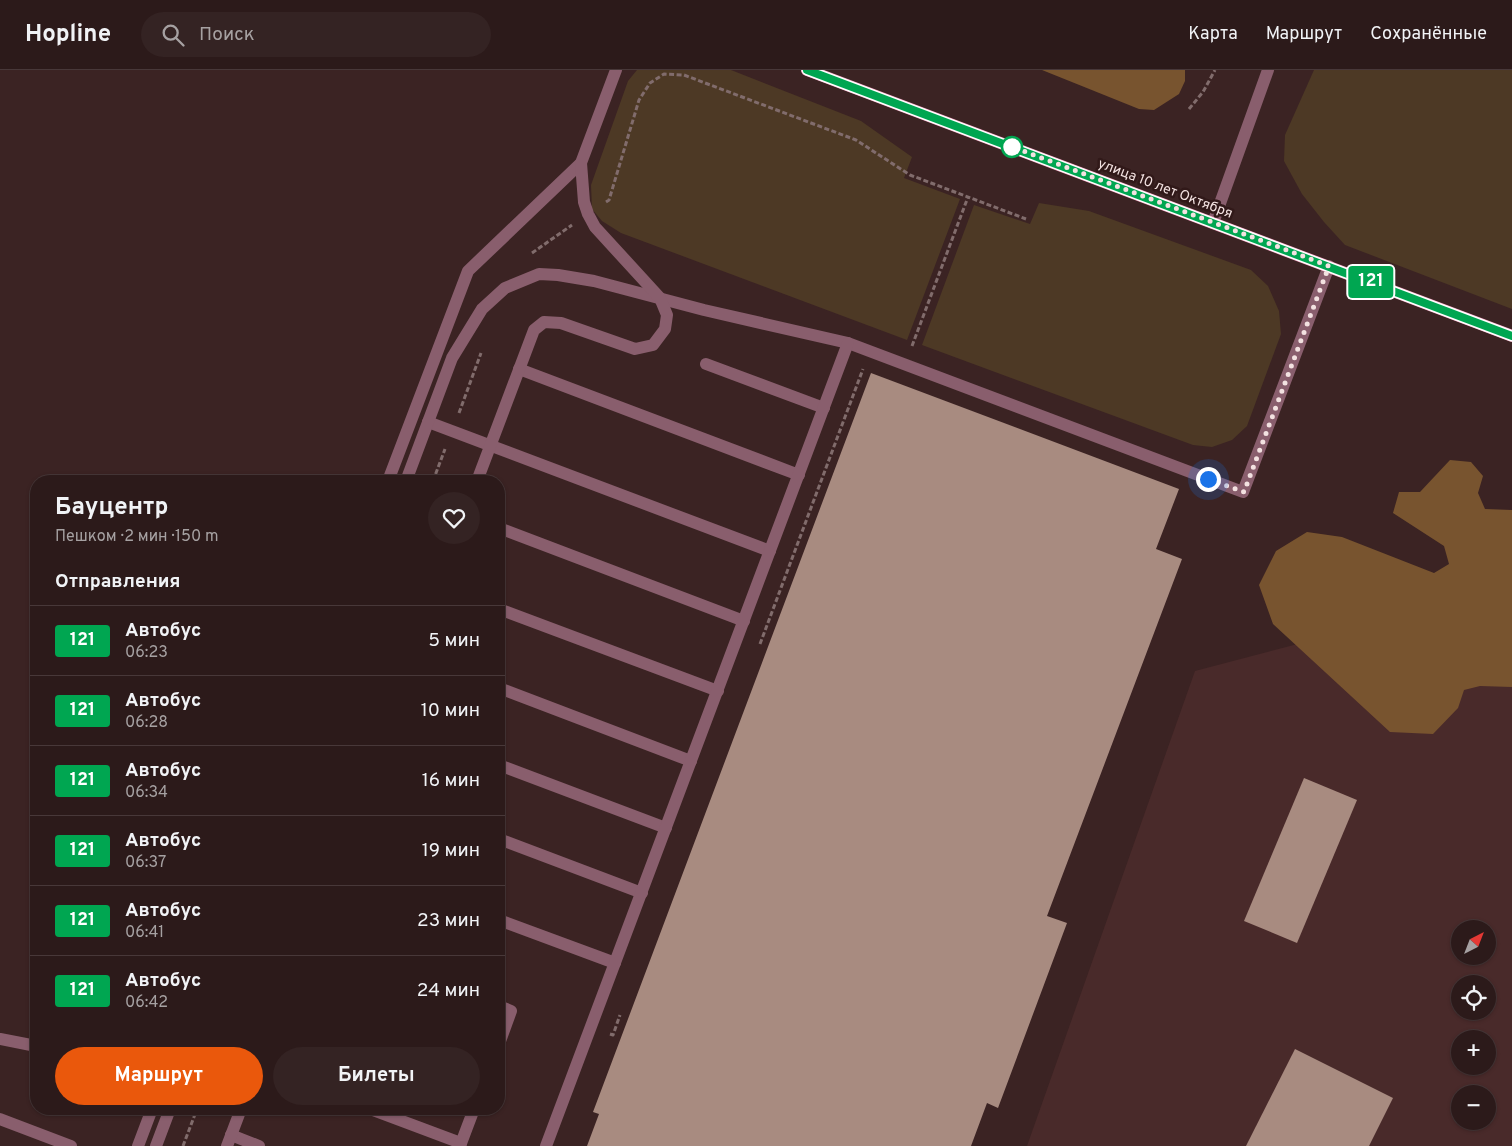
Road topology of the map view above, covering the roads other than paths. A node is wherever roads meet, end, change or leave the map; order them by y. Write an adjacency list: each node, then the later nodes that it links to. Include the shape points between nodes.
1 (616, 70): 4 (street)
2 (807, 70): 5 (main road, улица 10 лет Октября)
3 (1268, 70): 5 (street)
4 (581, 163): 7 (street, via 584,202 595,227); 15 (street, via 468,271)
5 (1214, 223): 6 (main road, улица 10 лет Октября)
6 (1329, 266): 8 (main road, улица 10 лет Октября); 9 (street, via 1244,492)
7 (660, 298): 9 (street); 11 (street, via 667,315 665,329 653,345 635,350 561,323 544,322 534,330); 13 (street, via 558,275 539,274 505,288 482,309 452,358)
8 (1512, 336)
9 (848, 343): 12 (street)
10 (706, 364): 12 (street)
11 (519, 369): 14 (street); 18 (street)
12 (824, 408): 18 (street)
13 (428, 422): 14 (street); 16 (street)
14 (490, 446): 17 (street); 20 (street)
15 (390, 475)
16 (408, 475)
17 (479, 475)
18 (799, 475): 20 (street)
19 (505, 530): 22 (street)
20 (770, 551): 22 (street)
21 (505, 611): 24 (street)
22 (744, 621): 24 (street)
23 (505, 690): 25 (street)
24 (718, 691): 25 (street)
25 (691, 761): 27 (street)
26 (505, 767): 27 (street)
27 (666, 828): 29 (street)
28 (505, 841): 29 (street)
29 (642, 893): 31 (street)
30 (505, 922): 31 (street)
31 (615, 964): 49 (street)
32 (505, 1008): 33 (street, via 511,1011)
33 (505, 1028)
34 (0, 1039): 35 (street)
35 (30, 1045)
36 (150, 1115): 46 (street)
37 (168, 1115): 47 (street)
38 (239, 1115): 42 (street)
39 (385, 1115): 44 (street)
40 (472, 1115): 44 (street)
41 (0, 1119): 43 (street)
42 (229, 1141): 48 (street)
43 (54, 1143): 45 (street)
44 (461, 1145)
45 (71, 1146)
46 (138, 1146)
47 (156, 1146)
48 (259, 1146)
49 (546, 1146)

